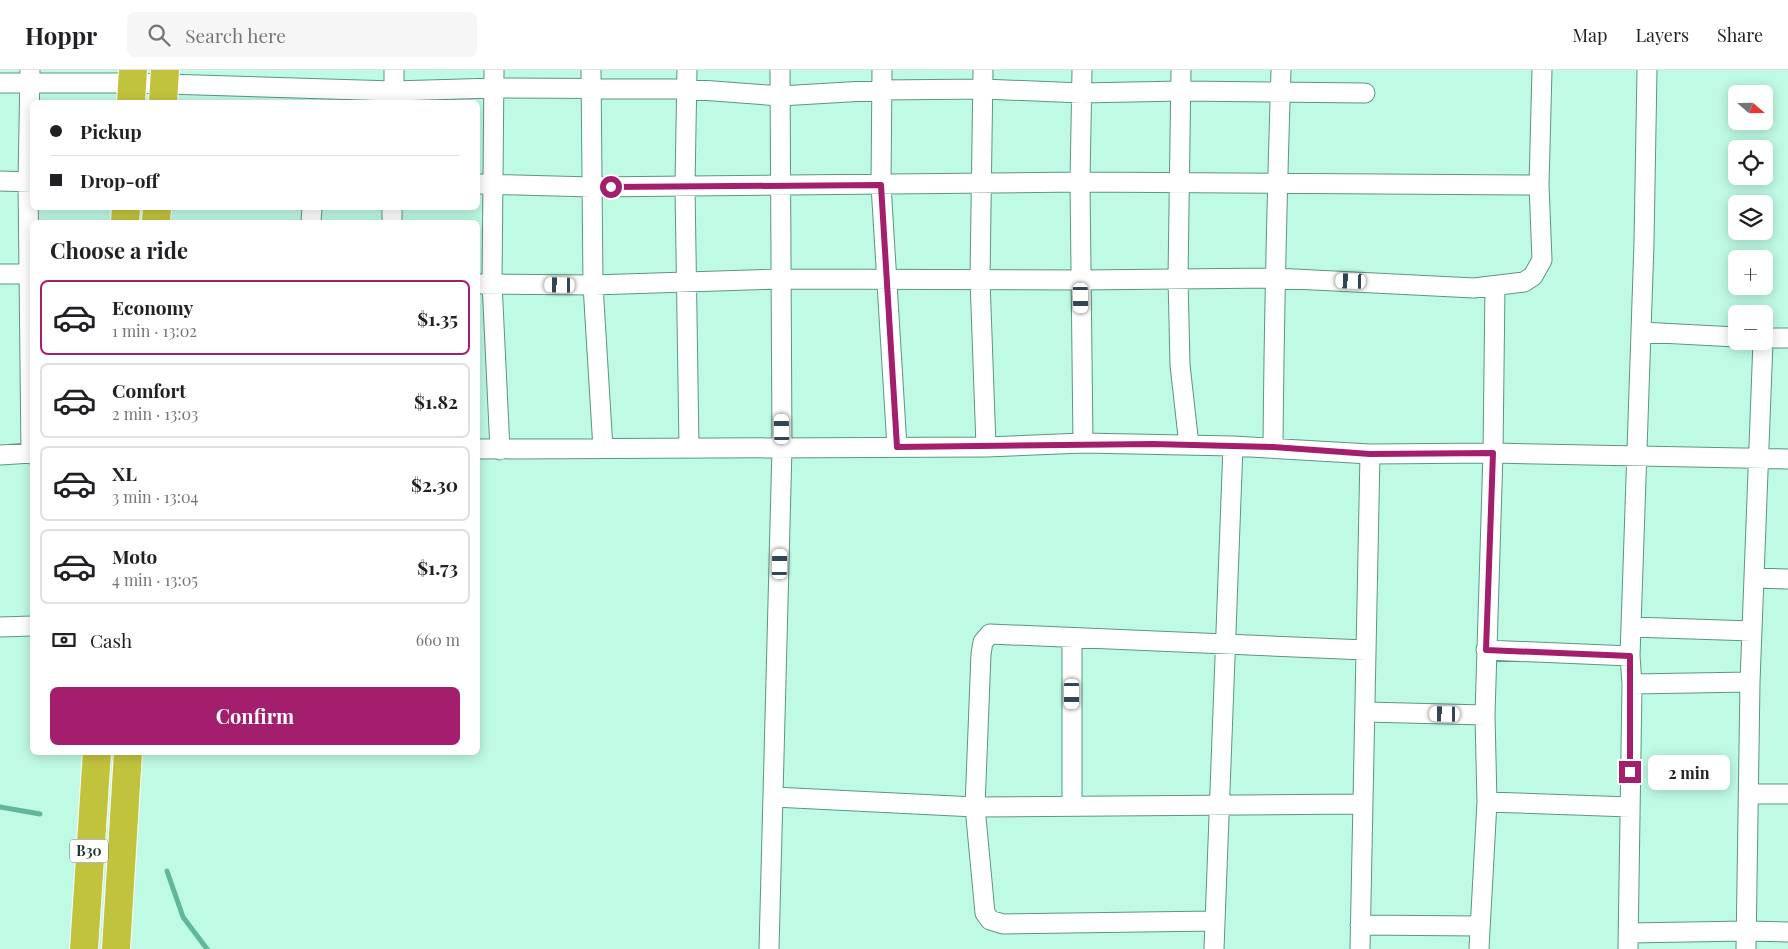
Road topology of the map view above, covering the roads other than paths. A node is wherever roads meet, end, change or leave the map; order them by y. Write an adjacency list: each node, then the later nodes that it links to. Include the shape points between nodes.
1 (394, 70): 27 (street)
2 (591, 70): 20 (street)
3 (687, 70): 18 (street)
4 (780, 70): 26 (street)
5 (882, 70): 21 (street)
6 (983, 70): 19 (street)
7 (1082, 70): 24 (street)
8 (1181, 70): 22 (street)
9 (1281, 70): 23 (street)
10 (1542, 70): 37 (street)
11 (1647, 70): 53 (street)
12 (31, 76): 14 (street); 15 (street); 28 (street)
13 (494, 79): 20 (street); 27 (street); 33 (street)
14 (0, 83)
15 (132, 85): 16 (street)
16 (164, 86): 17 (street)
17 (316, 87): 27 (street)
18 (687, 89): 20 (street); 26 (street); 38 (street)
19 (982, 89): 21 (street); 24 (street); 34 (street)
20 (590, 90): 40 (street)
21 (882, 90): 26 (street); 36 (street)
22 (1181, 91): 23 (street); 24 (street); 32 (street)
23 (1280, 92): 25 (street); 35 (street)
24 (1082, 93): 31 (street)
25 (1365, 93)
26 (780, 96): 39 (street)
27 (394, 97)
28 (31, 100)
29 (0, 181): 30 (street)
30 (30, 182)
31 (1080, 182): 32 (street); 34 (street); 47 (street)
32 (1180, 182): 35 (street); 43 (street)
33 (486, 184): 40 (street); 50 (street)
34 (983, 184): 36 (street); 46 (street)
35 (1279, 184): 37 (street); 44 (street)
36 (881, 185): 39 (street); 49 (street)
37 (1539, 185): 52 (street, via 1542,260 1534,276 1524,282)
38 (685, 186): 39 (street); 40 (street); 48 (street)
39 (779, 186): 45 (street)
40 (592, 187): 51 (street)
41 (0, 274): 42 (street)
42 (30, 274)
43 (1178, 278): 44 (street); 47 (street); 59 (street, via 1180,365)
44 (1274, 278): 52 (street, via 1474,288); 64 (street)
45 (780, 279): 48 (street); 49 (street); 65 (street)
46 (980, 279): 47 (street); 49 (street); 63 (street)
47 (1081, 280): 58 (street)
48 (687, 281): 51 (street); 61 (street)
49 (888, 281): 62 (street)
50 (485, 284): 51 (street); 68 (street)
51 (594, 285): 67 (street)
52 (1495, 286): 70 (street)
53 (1641, 332): 54 (street); 73 (street)
54 (1728, 337)
55 (1788, 338): 56 (street)
56 (1773, 339)
57 (1763, 350): 74 (street)
58 (1083, 443): 59 (street); 63 (street)
59 (1189, 445): 60 (street)
60 (1233, 446): 64 (street); 83 (street)
61 (690, 447): 65 (street); 67 (street)
62 (897, 447): 63 (street); 65 (street)
63 (986, 447)
64 (1273, 447): 71 (street)
65 (782, 448): 95 (street)
66 (480, 449): 68 (street)
67 (603, 449): 68 (street)
68 (500, 450)
69 (30, 453): 72 (street)
70 (1493, 453): 71 (street); 73 (street); 85 (street)
71 (1370, 454): 84 (street)
72 (0, 456)
73 (1635, 456): 74 (street); 80 (street)
74 (1760, 458): 75 (street); 76 (street)
75 (1788, 459)
76 (1755, 578): 77 (street); 81 (street)
77 (1788, 579)
78 (30, 626): 79 (street)
79 (0, 627)
80 (1632, 628): 81 (street); 86 (street)
81 (1752, 631): 87 (street)
82 (1072, 638): 83 (street); 98 (street); 100 (street, via 990,634 983,642)
83 (1225, 643): 84 (street); 99 (street)
84 (1365, 650): 89 (street)
85 (1486, 650): 86 (street); 90 (street)
86 (1630, 656): 88 (street)
87 (1750, 682): 88 (street); 93 (street)
88 (1632, 684): 101 (street)
89 (1366, 712): 90 (street); 97 (street)
90 (1485, 715): 96 (street)
91 (97, 755): 108 (highway, B30)
92 (128, 755): 109 (highway, B30)
93 (1750, 794): 94 (street); 106 (street)
94 (1788, 794)
95 (774, 796): 100 (street); 110 (street)
96 (1487, 802): 101 (street); 104 (street)
97 (1361, 804): 99 (street); 103 (street)
98 (1072, 806): 99 (street); 100 (street)
99 (1218, 806): 102 (street)
100 (975, 807): 102 (street, via 985,913 990,920 1003,924)
101 (1630, 807): 107 (street)
102 (1214, 921): 111 (street)
103 (1360, 925): 104 (street); 112 (street)
104 (1479, 926): 113 (street)
105 (1788, 932): 106 (street)
106 (1746, 940): 107 (street)
107 (1628, 941)
108 (84, 949)
109 (116, 949)
110 (769, 949)
111 (1214, 949)
112 (1360, 949)
113 (1479, 949)

